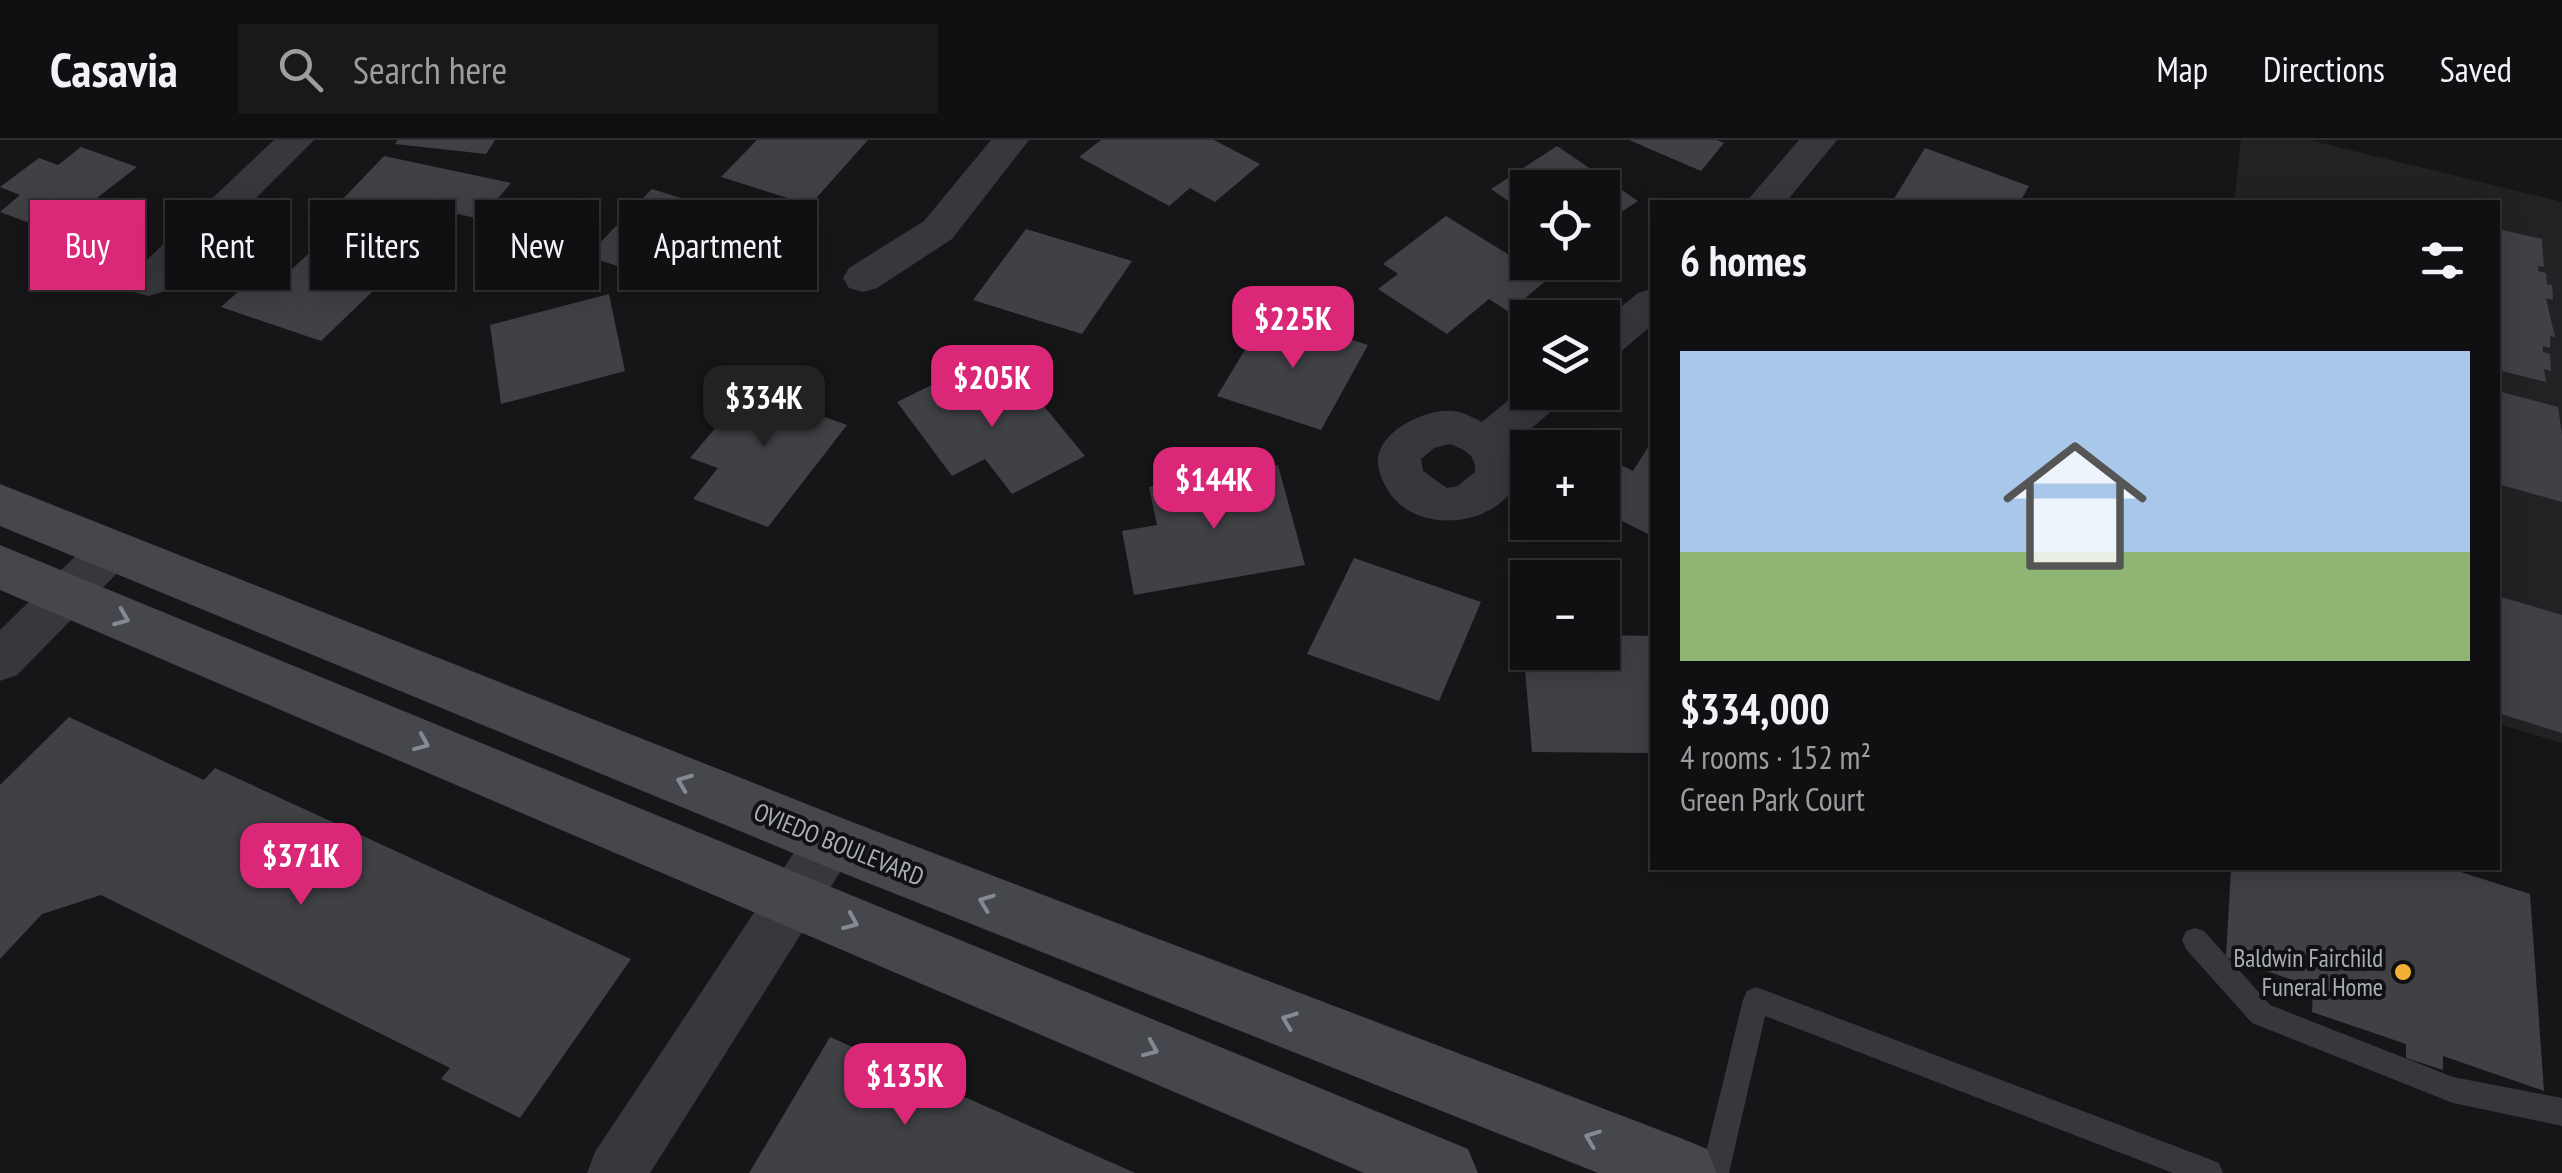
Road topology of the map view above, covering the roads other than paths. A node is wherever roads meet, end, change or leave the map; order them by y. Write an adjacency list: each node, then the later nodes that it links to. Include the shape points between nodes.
1 (296, 140): 6 (street)
2 (1011, 140): 5 (street, via 938,230)
3 (1820, 140): 4 (street)
4 (1767, 200)
5 (863, 278)
6 (148, 282)
7 (1650, 304): 8 (street)
8 (1620, 330)
9 (1525, 410): 10 (street)
10 (1487, 442)
11 (0, 504): 12 (street, OVIEDO BOULEVARD)
12 (111, 550): 14 (street); 16 (street, OVIEDO BOULEVARD, one-way to 12)
13 (0, 567): 14 (street)
14 (66, 595): 15 (street); 17 (street, one-way to 17)
15 (0, 661)
16 (831, 841): 17 (street); 22 (street, OVIEDO BOULEVARD, one-way to 16)
17 (794, 898): 20 (street); 21 (street, one-way to 21)
18 (2195, 940): 19 (lane, via 2261,1014 2453,1090)
19 (2562, 1112)
20 (616, 1173)
21 (1444, 1173)
22 (1683, 1173)
23 (1715, 1173): 24 (lane, via 1756,1000)
24 (2209, 1173)

